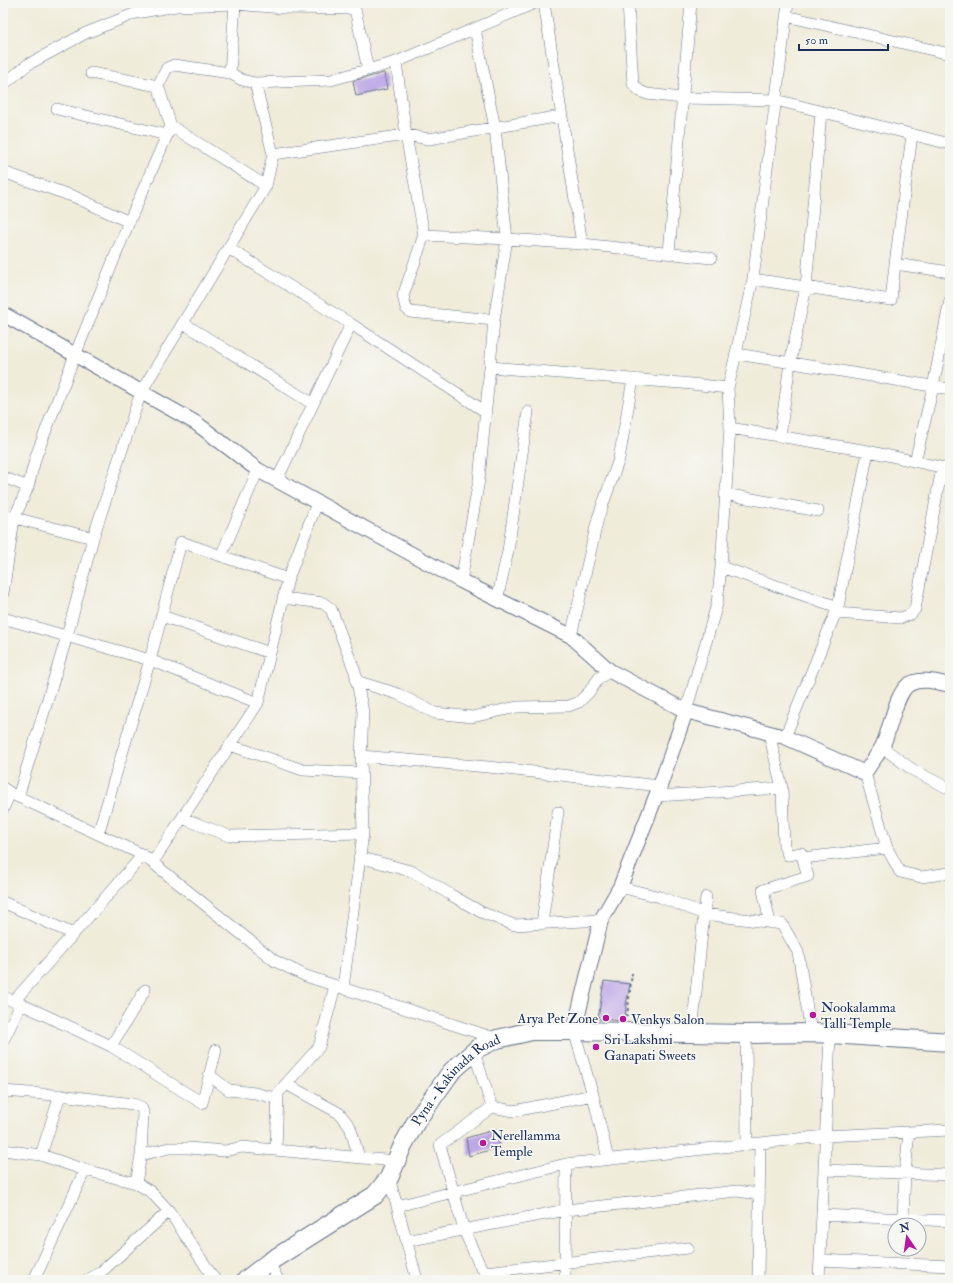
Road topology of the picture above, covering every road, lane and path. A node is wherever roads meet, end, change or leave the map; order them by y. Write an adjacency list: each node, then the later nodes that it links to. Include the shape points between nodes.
1 (536, 3): 11 (street)
2 (544, 3): 24 (street)
3 (628, 3): 20 (street, via 633,84 647,94)
4 (691, 3): 20 (street)
5 (788, 3): 10 (street)
6 (214, 4): 7 (street); 18 (street, via 136,12 80,37 28,65)
7 (235, 4): 8 (street); 16 (street)
8 (283, 6): 9 (street)
9 (354, 6): 14 (street)
10 (786, 16): 12 (street); 21 (street)
11 (475, 29): 13 (street); 25 (street)
12 (950, 54)
13 (396, 62): 14 (street); 27 (street)
14 (368, 70): 17 (street, via 331,80)
15 (91, 73): 19 (street)
16 (230, 73): 17 (street, via 242,80); 19 (street, via 174,65 167,68)
17 (255, 83): 30 (street)
18 (3, 85)
19 (158, 86): 26 (street)
20 (682, 98): 21 (street); 38 (street)
21 (776, 100): 23 (street); 42 (street)
22 (57, 110): 26 (street)
23 (821, 112): 28 (street); 43 (street)
24 (561, 116): 25 (street); 36 (street)
25 (495, 128): 27 (street, via 429,140); 35 (street)
26 (169, 130): 32 (street); 33 (street)
27 (406, 135): 30 (street); 34 (street)
28 (912, 135): 29 (street); 40 (street)
29 (950, 144)
30 (273, 154): 32 (street)
31 (3, 172): 33 (street, via 75,197)
32 (266, 186): 37 (street)
33 (129, 222): 50 (street)
34 (424, 235): 35 (street); 46 (street, via 403,296 406,308 410,312)
35 (507, 239): 36 (street); 46 (street)
36 (582, 244): 38 (street)
37 (228, 248): 47 (street); 48 (street)
38 (669, 253): 39 (street)
39 (711, 258)
40 (895, 264): 41 (street); 43 (street, via 891,300)
41 (950, 272)
42 (753, 279): 43 (street); 49 (street)
43 (806, 287): 51 (street)
44 (950, 300): 54 (street)
45 (3, 314): 50 (street)
46 (494, 320): 52 (street)
47 (183, 323): 57 (street); 58 (street)
48 (351, 324): 58 (street); 59 (street)
49 (737, 354): 51 (street); 55 (street)
50 (75, 355): 57 (street); 69 (street, via 36,456)
51 (790, 363): 54 (street); 62 (street)
52 (490, 366): 53 (street); 59 (street)
53 (632, 379): 55 (street); 87 (street, via 618,459 598,518)
54 (933, 387): 56 (street); 64 (street)
55 (728, 388): 61 (street)
56 (950, 389)
57 (141, 392): 66 (street, via 196,423); 75 (street)
58 (313, 404): 68 (street)
59 (486, 412): 79 (street, via 479,480)
60 (528, 412): 82 (street, via 508,551)
61 (730, 428): 62 (street); 70 (street)
62 (780, 436): 63 (street)
63 (868, 451): 64 (street); 83 (street)
64 (915, 462): 65 (street)
65 (946, 468): 83 (street, via 915,609 911,614 901,618)
66 (258, 470): 68 (street); 76 (street)
67 (3, 477): 69 (street)
68 (277, 480): 71 (street)
69 (28, 486): 74 (street)
70 (725, 494): 72 (street); 77 (street)
71 (317, 503): 78 (street); 79 (street)
72 (818, 511)
73 (3, 515): 74 (street)
74 (14, 519): 75 (street); 80 (street)
75 (93, 538): 86 (street)
76 (221, 556): 78 (street); 84 (street, via 182,542)
77 (721, 566): 83 (street); 94 (street, via 717,604)
78 (288, 579): 81 (street)
79 (461, 581): 82 (street)
80 (3, 593)
81 (283, 598): 88 (street); 91 (street, via 323,603 331,609)
82 (497, 600): 87 (street)
83 (837, 610): 96 (street)
84 (162, 616): 88 (street); 89 (street)
85 (3, 618): 86 (street)
86 (67, 636): 89 (street); 105 (street)
87 (571, 636): 90 (street)
88 (270, 653): 93 (street)
89 (150, 660): 93 (street); 110 (street)
90 (610, 671): 91 (street, via 599,678 579,702 569,706 517,707 472,717 435,713 398,694); 94 (street)
91 (356, 681): 99 (street, via 363,712)
92 (950, 685): 98 (street, via 929,681 908,685 901,693)
93 (258, 703): 97 (street)
94 (686, 711): 95 (street); 104 (street)
95 (769, 733): 96 (street); 103 (street)
96 (785, 737): 101 (street)
97 (230, 745): 100 (street, via 303,770); 108 (street)
98 (882, 746): 101 (street); 102 (street, via 913,770)
99 (361, 756): 100 (street); 104 (street, via 488,767)
100 (361, 772): 109 (street)
101 (864, 772): 111 (street)
102 (950, 787)
103 (782, 788): 104 (street); 114 (street, via 784,846 788,855 801,853)
104 (659, 791): 117 (street)
105 (10, 792): 106 (street); 110 (street)
106 (3, 809)
107 (558, 812): 122 (street)
108 (182, 818): 109 (street, via 229,836); 115 (street)
109 (363, 833): 113 (street)
110 (98, 834): 112 (street)
111 (887, 848): 114 (street); 116 (street, via 900,872 920,877)
112 (143, 855): 115 (street); 124 (street)
113 (359, 857): 122 (street, via 414,872 475,909 508,923); 126 (street)
114 (802, 858): 123 (street, via 808,876 763,890)
115 (153, 862): 126 (street, via 275,961 306,976)
116 (950, 873)
117 (620, 887): 120 (street, via 660,897); 121 (street)
118 (706, 897): 120 (street)
119 (3, 902): 124 (street)
120 (704, 914): 123 (street); 131 (street)
121 (600, 920): 122 (street); 129 (street)
122 (542, 923)
123 (770, 923): 132 (street, via 782,924 798,952)
124 (73, 934): 128 (street)
125 (632, 973): 130 (path)
126 (339, 987): 135 (street); 142 (street, via 319,1047)
127 (145, 990): 138 (street)
128 (12, 1000): 136 (street); 138 (street)
129 (574, 1031): 130 (main road, Pyna - Kakinada Road); 135 (main road, Pyna - Kakinada Road, via 532,1031); 145 (street)
130 (626, 1032): 131 (main road, Pyna - Kakinada Road)
131 (692, 1033): 133 (main road, Pyna - Kakinada Road)
132 (811, 1033): 133 (main road, Pyna - Kakinada Road); 134 (main road, Pyna - Kakinada Road)
133 (746, 1034): 152 (street)
134 (830, 1035): 137 (main road, Pyna - Kakinada Road); 150 (street)
135 (497, 1039): 140 (main road, Pyna - Kakinada Road)
136 (3, 1041)
137 (950, 1042)
138 (111, 1046): 141 (street, via 202,1104)
139 (216, 1050): 141 (street)
140 (474, 1052): 147 (street); 159 (main road, Pyna - Kakinada Road, via 451,1072 417,1120)
141 (210, 1075): 146 (street, via 229,1090)
142 (286, 1084): 146 (street, via 278,1093); 157 (street, via 339,1114 350,1127)
143 (3, 1091): 144 (street)
144 (60, 1095): 155 (street); 156 (street, via 141,1107)
145 (593, 1095): 147 (street, via 514,1111); 158 (street)
146 (278, 1099): 154 (street)
147 (492, 1107): 167 (street, via 440,1145)
148 (950, 1130): 149 (street)
149 (909, 1132): 150 (street); 163 (street)
150 (825, 1136): 151 (street); 162 (street)
151 (760, 1143): 152 (street); 168 (street)
152 (747, 1144): 158 (street)
153 (3, 1150): 155 (street)
154 (276, 1150): 156 (street, via 169,1148); 157 (street)
155 (41, 1155): 161 (street)
156 (141, 1155): 166 (street)
157 (359, 1158): 159 (street)
158 (608, 1159): 160 (street)
159 (396, 1161): 165 (main road, Pyna - Kakinada Road)
160 (566, 1164): 167 (street); 170 (street)
161 (85, 1170): 166 (street); 185 (street)
162 (824, 1170): 163 (street); 172 (street)
163 (905, 1173): 164 (street); 173 (street)
164 (950, 1175)
165 (388, 1178): 169 (street); 181 (main road, Pyna - Kakinada Road, via 375,1194)
166 (136, 1182): 171 (street, via 151,1192)
167 (454, 1191): 169 (street); 177 (street)
168 (759, 1194): 170 (street, via 737,1191); 192 (street)
169 (397, 1206): 178 (street)
170 (566, 1210): 177 (street); 182 (street)
171 (169, 1211): 186 (street, via 101,1272); 187 (street)
172 (822, 1215): 174 (street); 180 (street)
173 (903, 1217)
174 (887, 1218)
175 (927, 1220): 176 (street)
176 (950, 1221)
177 (464, 1230): 178 (street); 184 (street)
178 (406, 1241): 190 (street)
179 (688, 1248): 182 (street)
180 (820, 1260): 183 (street); 193 (street)
181 (269, 1262): 188 (main road, Pyna - Kakinada Road); 189 (street)
182 (565, 1262): 184 (street); 191 (street)
183 (950, 1266)
184 (487, 1276)
185 (34, 1280)
186 (88, 1280)
187 (215, 1280)
188 (246, 1280)
189 (278, 1280)
190 (417, 1280)
191 (565, 1280)
192 (758, 1280)
193 (819, 1280)

